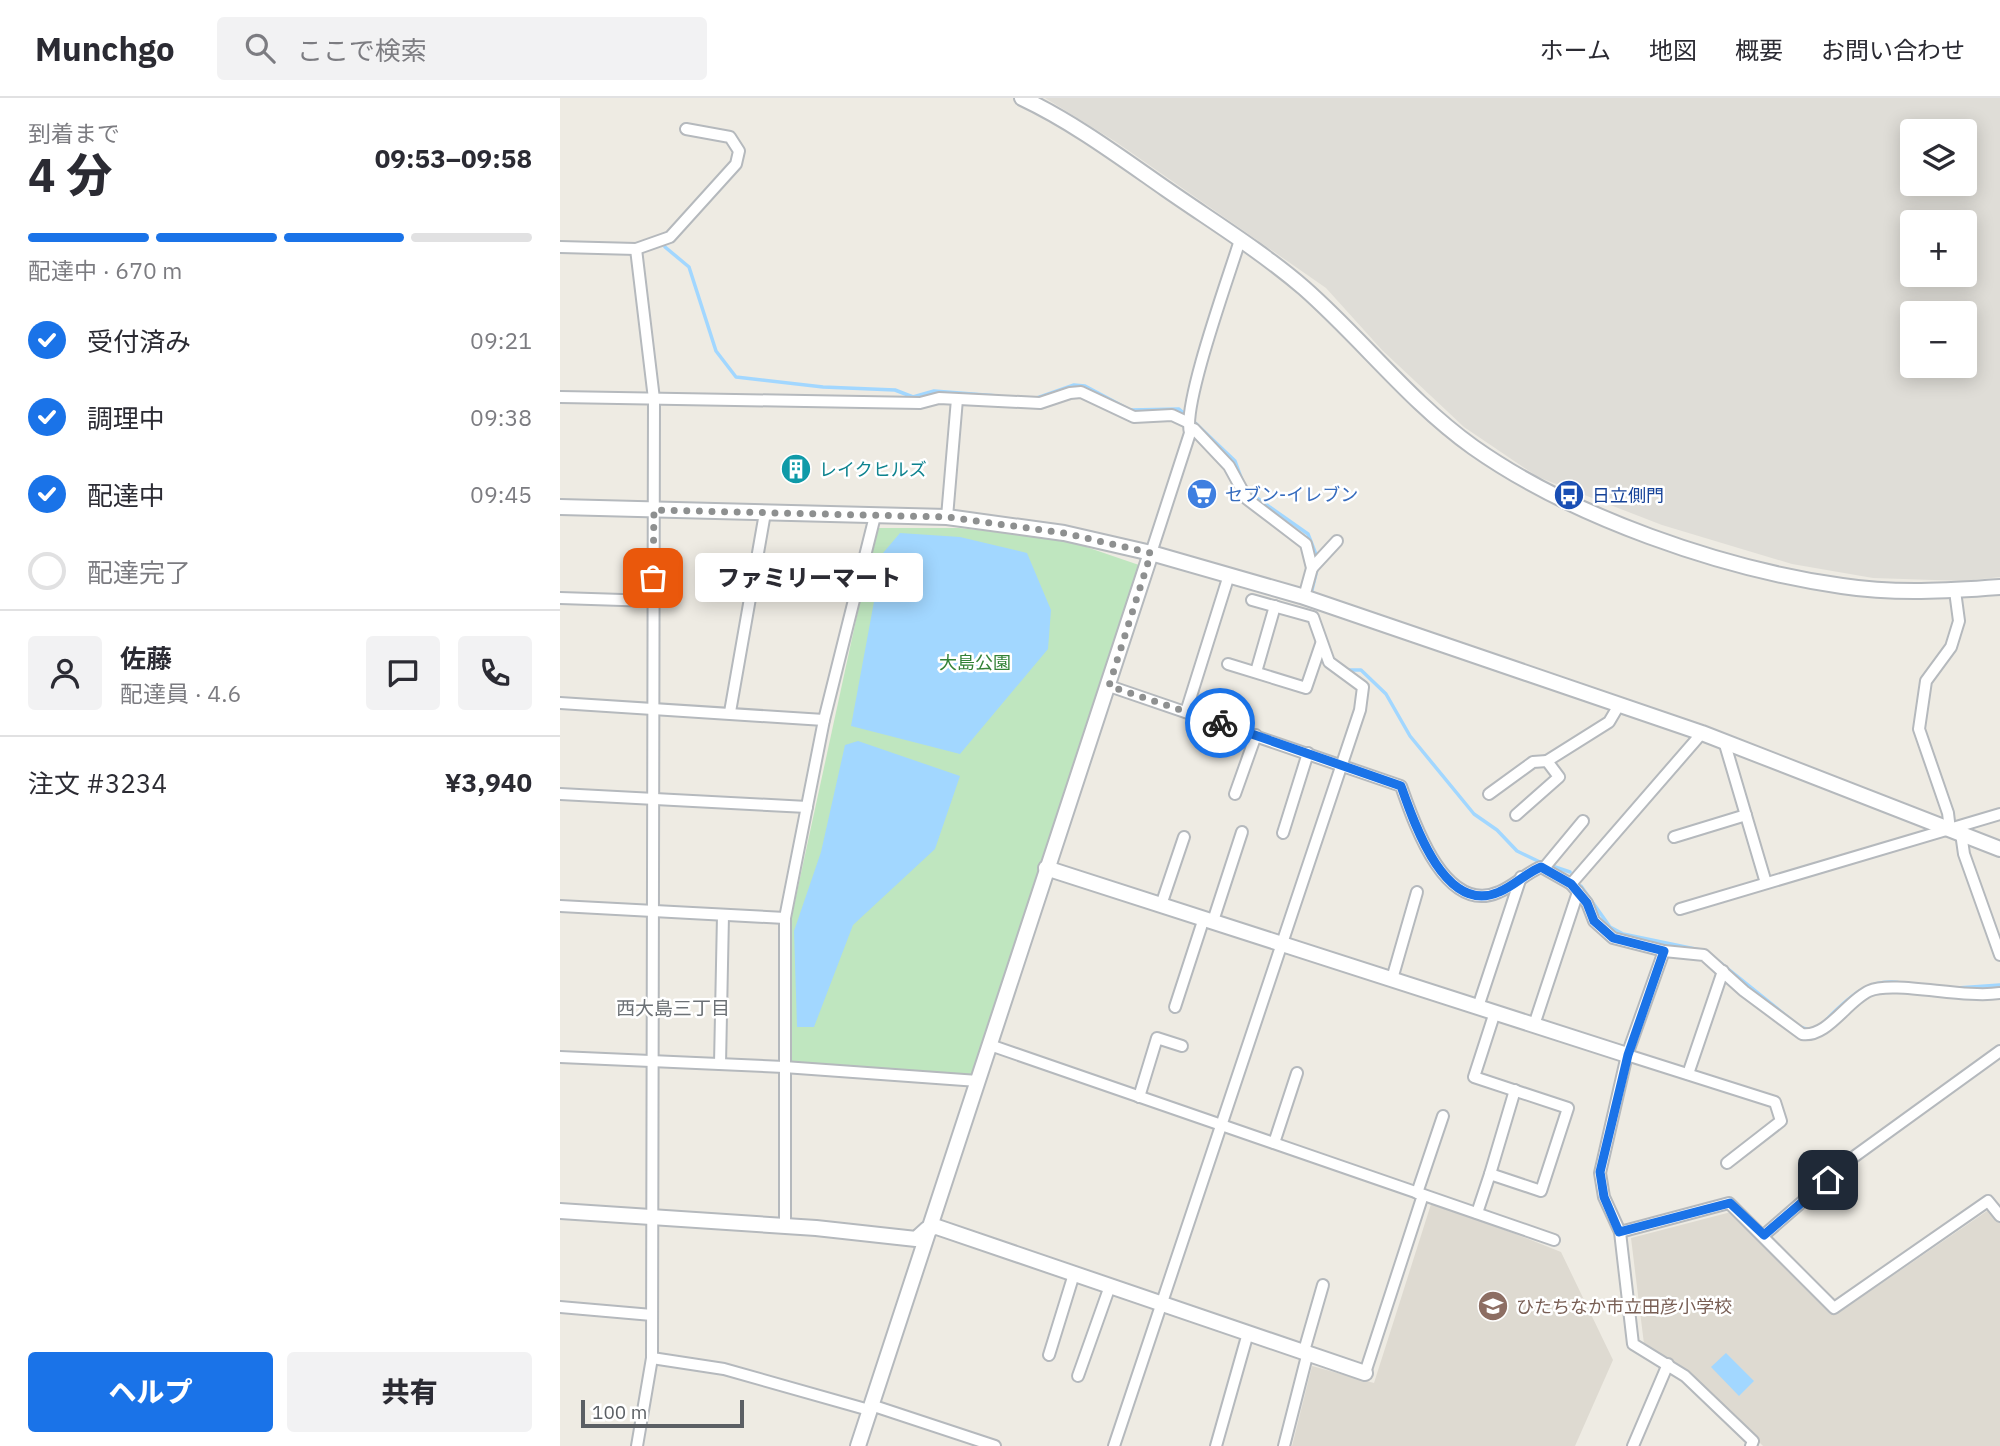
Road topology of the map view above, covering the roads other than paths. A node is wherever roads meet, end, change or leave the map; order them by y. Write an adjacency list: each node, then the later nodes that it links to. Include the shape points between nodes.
1 (1022, 98): 3 (street, via 1110,151)
2 (686, 130): 5 (street, via 730,137 739,151 736,164 670,237)
3 (1240, 240): 9 (street); 20 (street, via 1303,287 1438,419 1534,485 1682,547 1723,559 1842,586)
4 (560, 247): 5 (street)
5 (636, 248): 7 (street)
6 (560, 397): 7 (street)
7 (654, 399): 8 (street, via 920,403); 11 (street)
8 (957, 399): 9 (street, via 1040,403 1081,393 1134,417 1172,415); 14 (street)
9 (1189, 421): 16 (street); 17 (street, via 1221,456 1247,499 1306,544)
10 (560, 507): 11 (street)
11 (654, 510): 12 (street); 24 (street)
12 (765, 513): 13 (street); 33 (street)
13 (875, 516): 14 (street); 35 (street)
14 (947, 517): 16 (street, via 1064,533)
15 (1337, 541): 17 (street)
16 (1151, 553): 18 (street); 29 (street)
17 (1312, 567): 21 (street)
18 (1229, 575): 21 (street); 34 (street)
19 (2000, 587): 20 (street)
20 (1955, 591): 52 (street, via 1959,621 1951,647 1926,681 1919,729)
21 (1304, 597): 31 (street)
22 (560, 598): 24 (street)
23 (1252, 600): 25 (street)
24 (653, 601): 32 (street)
25 (1275, 606): 26 (street, via 1313,617); 28 (street)
26 (1321, 644): 28 (street, via 1306,688); 41 (street, via 1335,669 1363,687)
27 (1228, 664): 28 (street)
28 (1256, 672)
29 (1109, 686): 34 (street); 57 (street)
30 (560, 703): 32 (street)
31 (1619, 705): 36 (street); 40 (street, via 1609,722)
32 (653, 708): 33 (street); 45 (street)
33 (730, 712): 35 (street)
34 (1186, 712): 37 (street)
35 (824, 720): 46 (street)
36 (1702, 733): 38 (street); 61 (street)
37 (1256, 735): 39 (street); 43 (street)
38 (1724, 741): 49 (street); 52 (street)
39 (1308, 753): 41 (street); 53 (street)
40 (1547, 761): 44 (street, via 1533,762); 47 (street, via 1559,777)
41 (1342, 764): 59 (street, via 1401,786 1418,835 1456,889 1471,895 1498,893); 70 (street)
42 (560, 794): 45 (street)
43 (1235, 794)
44 (1489, 794)
45 (653, 798): 46 (street); 66 (street)
46 (807, 807): 68 (street)
47 (1516, 814)
48 (2000, 814): 52 (street)
49 (1746, 815): 55 (street); 60 (street)
50 (1583, 821): 58 (street)
51 (1242, 832): 69 (street)
52 (1956, 832): 56 (street); 60 (street); 72 (street)
53 (1283, 833)
54 (1184, 837): 63 (street)
55 (1674, 837)
56 (2000, 849)
57 (1046, 868): 63 (street); 80 (street)
58 (1544, 868): 59 (street); 61 (street)
59 (1521, 877): 77 (street)
60 (1766, 883): 65 (street)
61 (1574, 888): 71 (street, via 1594,921 1613,938); 79 (street)
62 (1417, 892): 74 (street)
63 (1161, 905): 69 (street)
64 (560, 906): 66 (street)
65 (1680, 909)
66 (652, 911): 67 (street); 85 (street)
67 (723, 915): 68 (street); 86 (street)
68 (785, 918): 87 (street)
69 (1208, 920): 70 (street); 76 (street)
70 (1282, 944): 74 (street); 94 (street)
71 (1664, 951): 73 (street, via 1704,955); 83 (street)
72 (2000, 954)
73 (1723, 971): 75 (street, via 1802,1034 1811,1035 1856,999 1882,986 1971,996); 89 (street)
74 (1392, 979): 77 (street)
75 (2000, 993)
76 (1175, 1007)
77 (1478, 1007): 78 (street)
78 (1495, 1012): 79 (street); 91 (street, via 1474,1077)
79 (1534, 1025): 83 (street)
80 (990, 1045): 90 (street); 92 (street)
81 (1182, 1046): 92 (street, via 1157,1038)
82 (2000, 1051): 106 (street, via 1855,1156)
83 (1628, 1055): 89 (street); 105 (street, via 1600,1172 1604,1197)
84 (560, 1057): 85 (street)
85 (652, 1062): 86 (street); 102 (street)
86 (720, 1064): 87 (street)
87 (784, 1067): 90 (street); 103 (street)
88 (1297, 1073): 95 (street)
89 (1688, 1074): 96 (street, via 1775,1102 1781,1121)
90 (978, 1081): 104 (street)
91 (1515, 1090): 97 (street); 97 (street, via 1568,1108 1541,1191)
92 (1139, 1097): 94 (street)
93 (1443, 1116): 98 (street)
94 (1221, 1125): 95 (street); 111 (street)
95 (1274, 1143): 98 (street)
96 (1727, 1163)
97 (1490, 1174): 100 (street)
98 (1420, 1194): 100 (street); 119 (street)
99 (560, 1211): 102 (street)
100 (1477, 1213): 107 (street)
101 (2000, 1216): 106 (street, via 1988,1201 1834,1308)
102 (650, 1219): 103 (street); 113 (street)
103 (785, 1227): 104 (street, via 916,1239)
104 (927, 1229): 108 (street, via 937,1227); 121 (street)
105 (1619, 1232): 106 (street, via 1730,1203); 118 (street, via 1633,1344)
106 (1764, 1235)
107 (1554, 1240)
108 (1074, 1274): 110 (street); 116 (street)
109 (1323, 1285): 115 (street)
110 (1110, 1286): 111 (street); 120 (street)
111 (1161, 1303): 114 (street); 127 (street)
112 (560, 1307): 113 (street)
113 (652, 1315): 117 (street)
114 (1248, 1332): 115 (street); 128 (street)
115 (1306, 1352): 119 (street); 129 (street)
116 (1049, 1355)
117 (652, 1358): 121 (street, via 724,1369); 123 (street)
118 (1668, 1364): 130 (street); 131 (street, via 1753,1441)
119 (1365, 1373)
120 (1078, 1376)
121 (870, 1407): 122 (street); 124 (street)
122 (956, 1433): 125 (street); 126 (street)
123 (637, 1446)
124 (858, 1446)
125 (951, 1446)
126 (995, 1446)
127 (1114, 1446)
128 (1216, 1446)
129 (1284, 1446)
130 (1633, 1446)
131 (1751, 1446)

